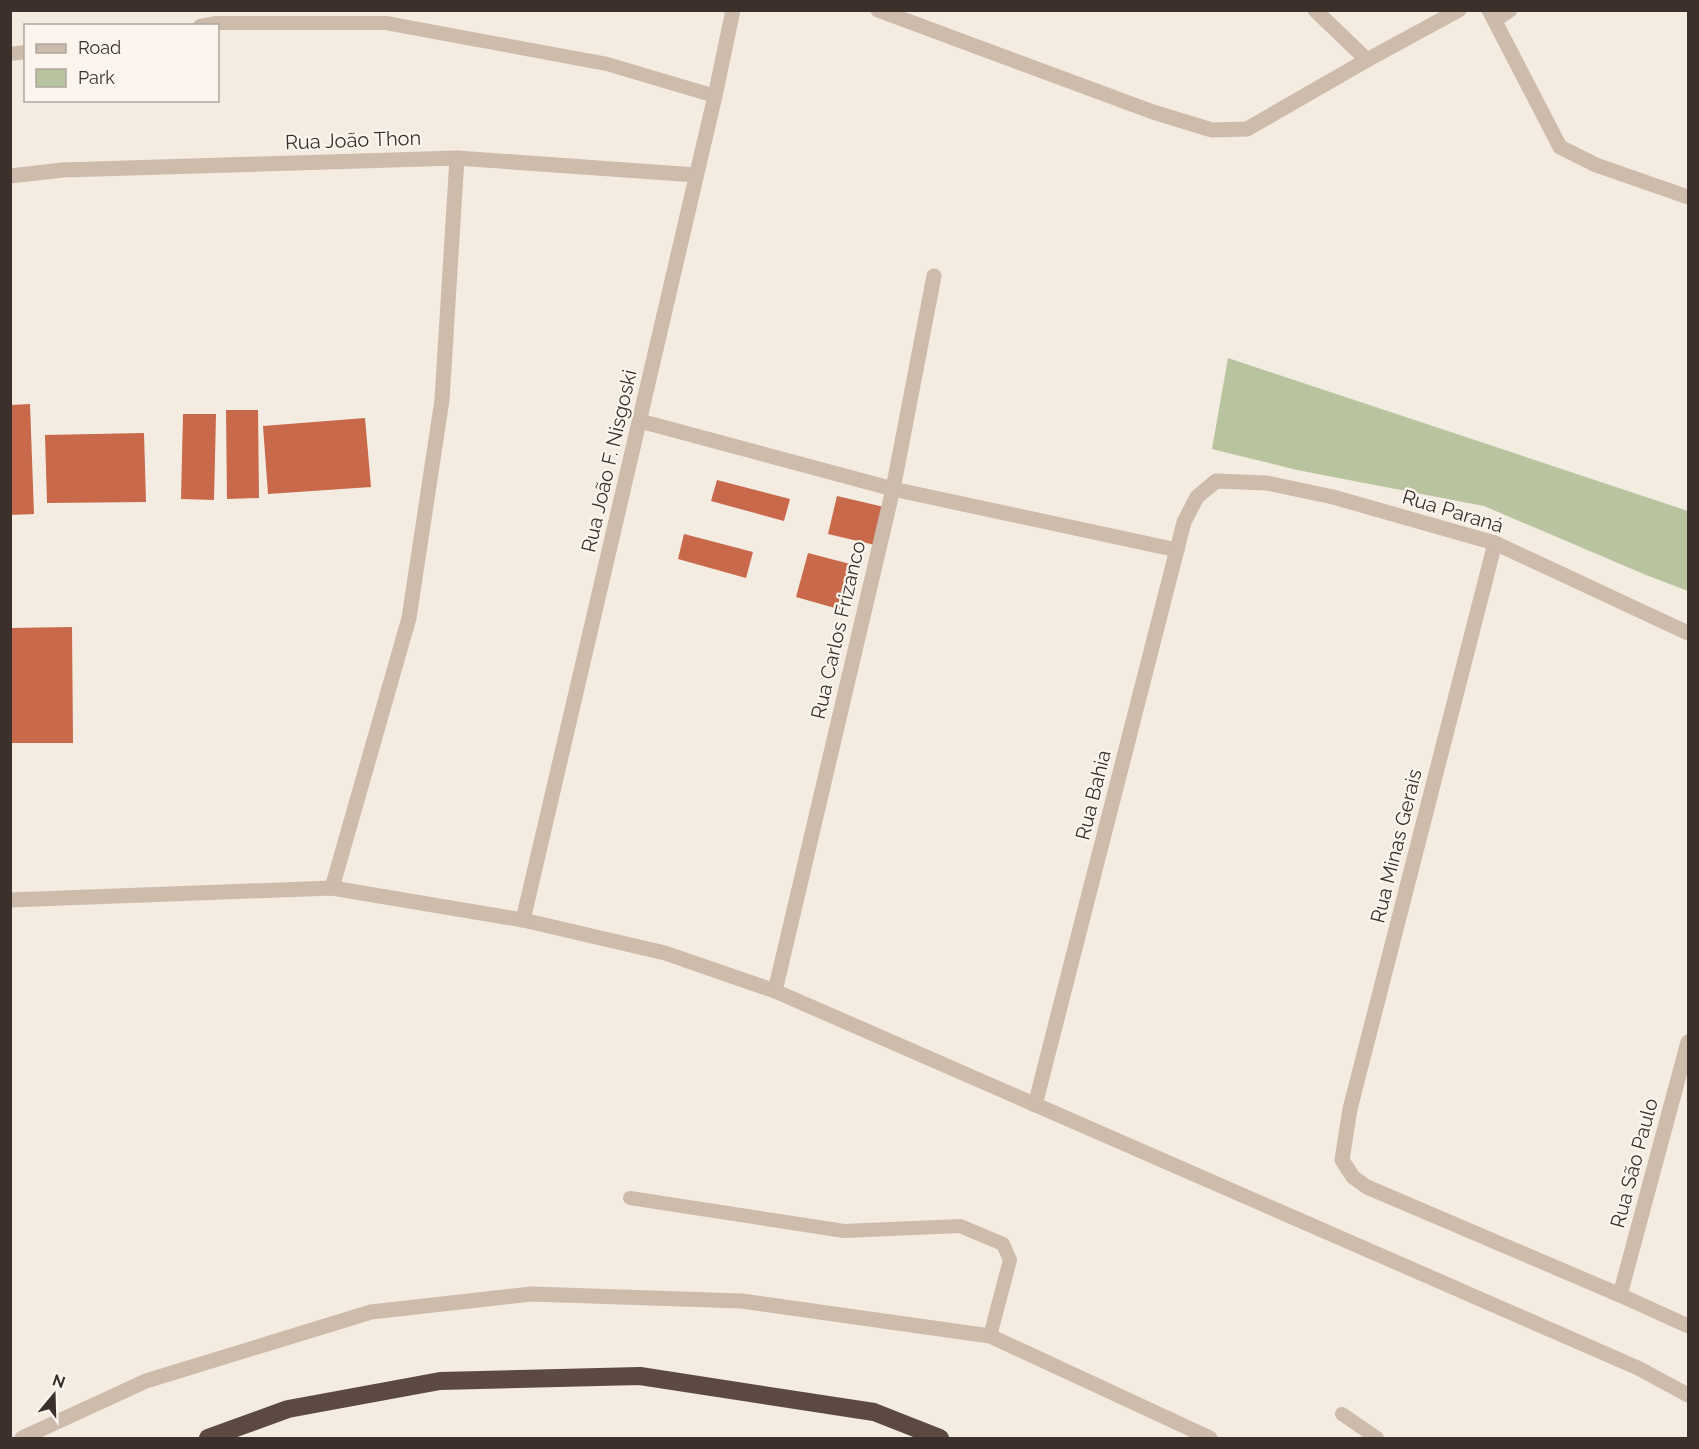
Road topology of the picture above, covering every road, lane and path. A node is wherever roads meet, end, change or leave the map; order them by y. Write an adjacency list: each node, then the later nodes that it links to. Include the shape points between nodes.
1 (733, 10): 9 (street, Rua João F. Nisgoski)
2 (878, 10): 8 (street, via 1212,130 1247,129)
3 (1315, 10): 8 (street)
4 (1459, 10): 8 (street)
5 (1510, 10): 6 (street)
6 (1492, 15): 13 (street, via 1560,147 1596,165)
7 (211, 24): 9 (lane, via 386,23 607,64)
8 (1367, 60)
9 (715, 96): 11 (street, Rua João F. Nisgoski)
10 (457, 158): 11 (street, Rua João Thon); 12 (street, Rua João Thon, via 63,170); 21 (street, via 442,400 409,618)
11 (696, 175): 15 (street, Rua João F. Nisgoski)
12 (10, 176)
13 (1689, 197)
14 (934, 276): 16 (street, Rua Carlos Frizanco)
15 (640, 421): 16 (street); 23 (street, Rua João F. Nisgoski)
16 (892, 489): 19 (street); 24 (street, Rua Carlos Frizanco)
17 (1197, 497): 18 (street, Rua Paraná, via 1216,481 1267,483 1333,497); 19 (street, Rua Bahia, via 1184,522)
18 (1495, 543): 20 (street, Rua Paraná); 28 (street, Rua Minas Gerais, via 1350,1109 1342,1160 1353,1177 1367,1187)
19 (1177, 550): 26 (street, Rua Bahia)
20 (1689, 633)
21 (332, 888): 22 (street); 23 (street)
22 (10, 900)
23 (523, 921): 24 (street, via 665,953)
24 (775, 990): 26 (street)
25 (1689, 1042): 28 (street, Rua São Paulo)
26 (1035, 1105): 31 (street, via 1627,1364)
27 (630, 1198): 30 (lane, via 844,1231 960,1226 1003,1244 1010,1260)
28 (1620, 1295): 29 (street)
29 (1689, 1326)
30 (990, 1336): 33 (street, via 742,1301 520,1295 371,1312 146,1382); 36 (street)
31 (1689, 1395)
32 (1342, 1414): 37 (lane)
33 (22, 1438)
34 (208, 1438): 35 (highway, via 288,1409 440,1381 640,1377 874,1412)
35 (940, 1438)
36 (1210, 1438)
37 (1377, 1438)

